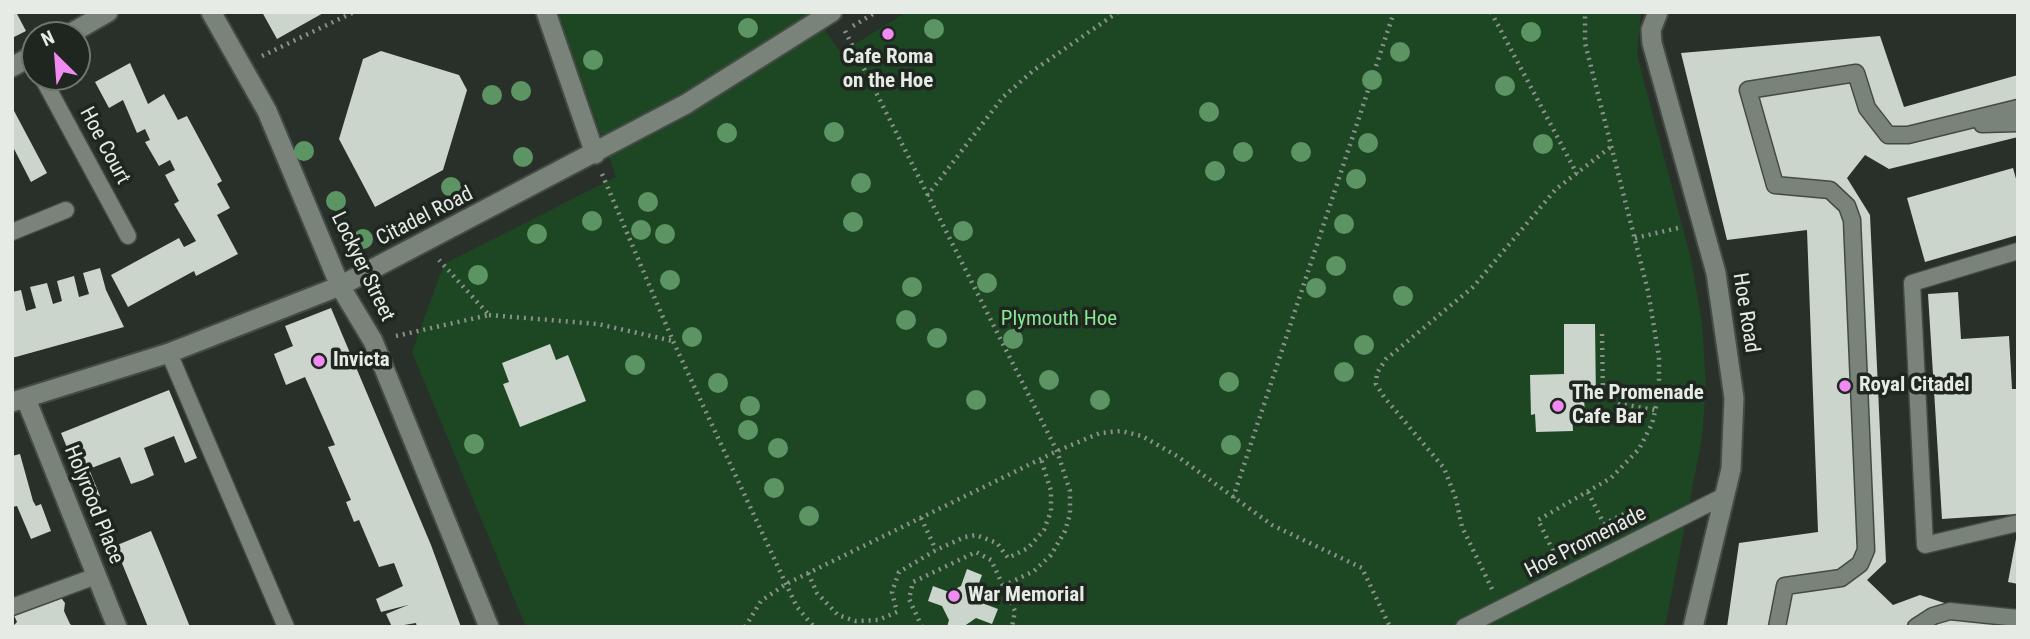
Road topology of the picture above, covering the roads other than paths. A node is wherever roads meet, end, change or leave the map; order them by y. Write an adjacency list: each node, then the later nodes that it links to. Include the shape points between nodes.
1 (108, 12): 6 (street)
2 (211, 12): 16 (street, Lockyer Street, via 267,111)
3 (546, 12): 11 (street)
4 (1658, 12): 19 (street, Hoe Road, via 1652,43 1716,273 1734,398)
5 (837, 19): 11 (street, Citadel Road)
6 (91, 22)
7 (50, 91): 14 (lane, Hoe Court)
8 (2018, 108): 10 (lane)
9 (2018, 123): 10 (lane)
10 (1951, 124): 29 (lane, via 1888,135 1867,107 1856,73 1748,90 1775,185 1830,190 1847,206 1852,220 1866,551 1860,564 1841,578 1785,586)
11 (595, 155): 16 (street, Citadel Road)
12 (66, 210): 13 (lane)
13 (12, 232)
14 (128, 236)
15 (2018, 251): 20 (lane, via 1912,283 1925,545)
16 (341, 286): 17 (street, Citadel Road); 26 (street, Lockyer Street, via 373,341)
17 (169, 353): 18 (street, Citadel Road); 25 (lane)
18 (19, 401): 21 (street, Holyrood Place)
19 (1726, 495): 27 (lane, Hoe Promenade); 28 (street, Hoe Road)
20 (2018, 523)
21 (96, 576): 22 (lane); 24 (street, Holyrood Place)
22 (12, 607)
23 (2018, 618): 30 (lane, via 1950,611)
24 (117, 627)
25 (286, 627)
26 (489, 627)
27 (1464, 627)
28 (1693, 627)
29 (1777, 627)
30 (1916, 627)

